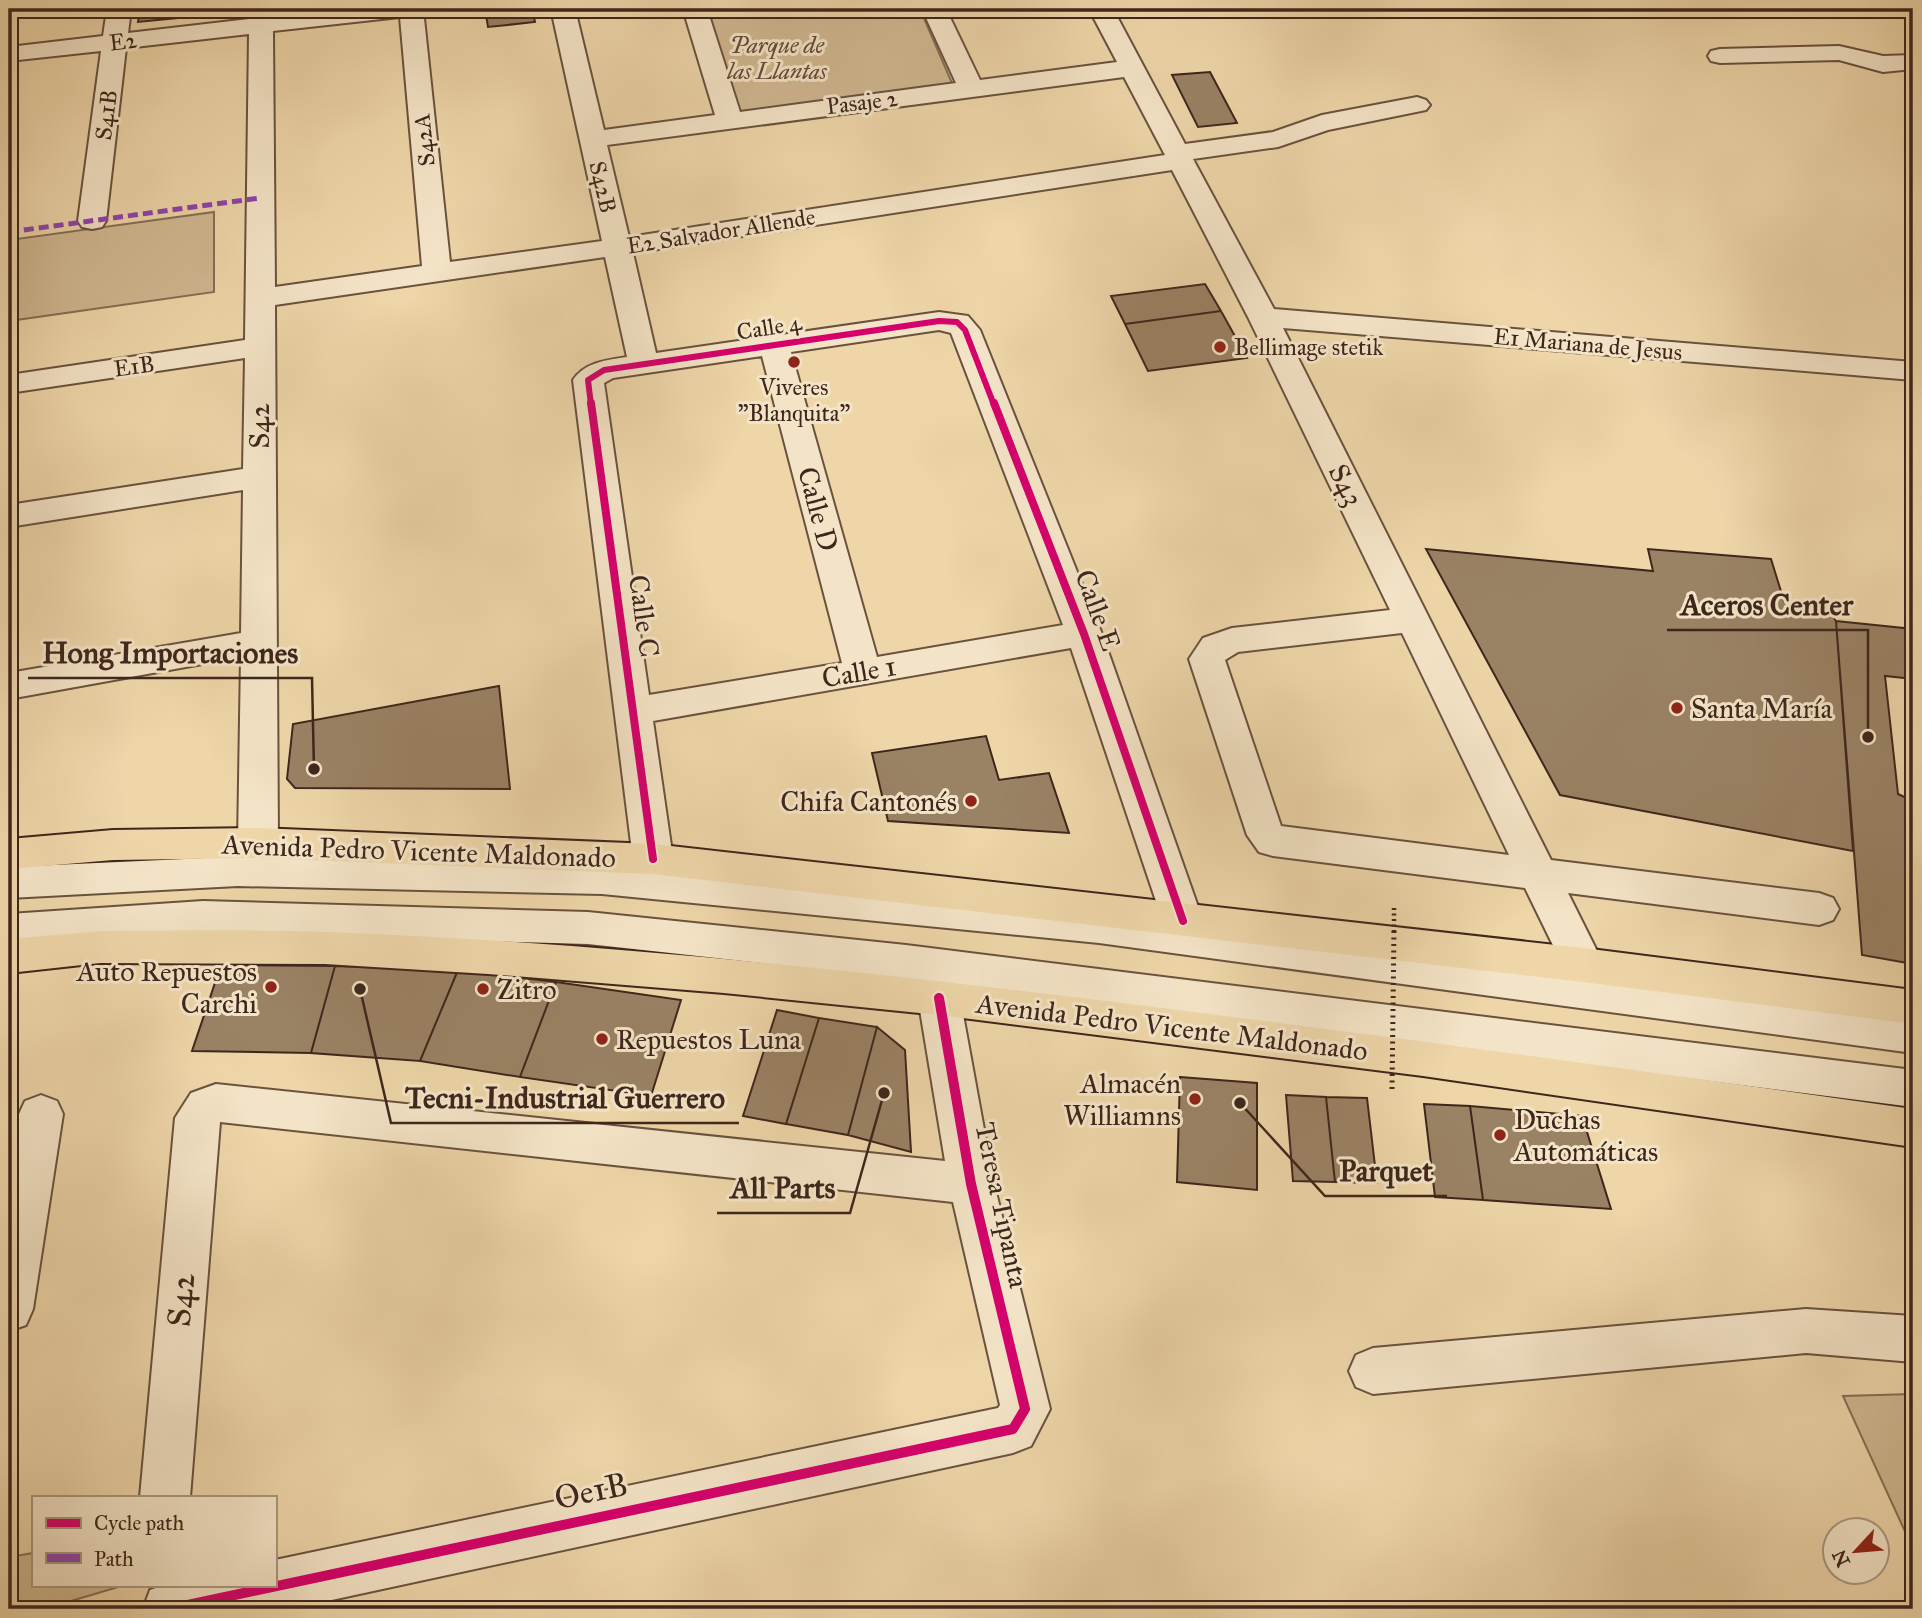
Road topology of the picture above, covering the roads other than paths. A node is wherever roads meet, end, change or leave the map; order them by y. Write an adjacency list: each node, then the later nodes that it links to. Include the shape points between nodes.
1 (119, 9): 9 (street, S41B)
2 (403, 9): 8 (street, E2)
3 (411, 9): 21 (street, S42A)
4 (563, 9): 17 (street, S42B)
5 (695, 9): 16 (street)
6 (934, 9): 14 (street)
7 (1101, 9): 13 (street, S43)
8 (261, 17): 9 (street, E2); 22 (street, S42)
9 (115, 42): 10 (street, E2); 19 (street, S41B)
10 (9, 54)
11 (1720, 56): 12 (street, via 1839,53 1883,64)
12 (1913, 62)
13 (1132, 68): 14 (street, Pasaje 2); 18 (street, S43)
14 (971, 88): 16 (street, Pasaje 2)
15 (1417, 105): 18 (street, E2 Salvador Allende, via 1322,123 1278,139)
16 (729, 119): 17 (street, Pasaje 2)
17 (593, 139): 20 (street, S42B)
18 (1179, 157): 20 (street, E2 Salvador Allende); 23 (street, S43)
19 (92, 221)
20 (617, 247): 21 (street, E2 Salvador Allende); 27 (street, S42B)
21 (437, 272): 22 (street, E2 Salvador Allende)
22 (260, 298): 26 (street, S42)
23 (1263, 317): 28 (street, E1 Mariana de Jesus); 33 (street, S43)
24 (957, 322): 25 (street, Calle 4, via 939,320); 34 (street, Calle E, via 965,330)
25 (774, 345): 27 (street, Calle 4); 36 (street, Calle D)
26 (260, 347): 30 (street, E1B); 31 (street, S42)
27 (644, 365): 29 (street, Calle 4, via 604,370)
28 (1913, 371)
29 (588, 380): 38 (street, Calle C)
30 (9, 384)
31 (259, 477): 32 (street); 35 (street, S42)
32 (9, 516)
33 (1413, 620): 42 (street, S43); 42 (street, via 1232,640 1216,647 1207,659 1266,835 1273,841)
34 (1084, 634): 36 (street, Calle 1); 45 (street, Calle E)
35 (258, 642): 37 (street); 39 (street, S42)
36 (863, 672): 38 (street, Calle 1)
37 (9, 687)
38 (635, 712): 41 (street, Calle C)
39 (258, 843): 40 (main road, Avenida Pedro Vicente Maldonado, via 113,845); 41 (main road, Avenida Pedro Vicente Maldonado)
40 (9, 854)
41 (653, 859): 45 (main road, Avenida Pedro Vicente Maldonado)
42 (1538, 873): 44 (street); 48 (street, S43)
43 (9, 883): 51 (street, via 237,871 602,879 1099,927)
44 (1819, 909)
45 (1183, 921): 48 (main road, Avenida Pedro Vicente Maldonado)
46 (9, 930): 52 (street, via 203,917 588,928 906,962)
47 (9, 956): 49 (main road, Avenida Pedro Vicente Maldonado, via 100,947 325,948 668,971)
48 (1583, 965): 50 (main road, Avenida Pedro Vicente Maldonado)
49 (939, 998): 54 (main road, Avenida Pedro Vicente Maldonado, via 1423,1058); 55 (street, Teresa Tipanta)
50 (1913, 1007)
51 (1913, 1035)
52 (1913, 1089)
53 (41, 1114): 56 (street)
54 (1913, 1128)
55 (971, 1184): 59 (street, Teresa Tipanta, via 1025,1409); 60 (street, S42, via 216,1103 197,1118)
56 (9, 1309)
57 (1913, 1339): 58 (street, via 1806,1331)
58 (1373, 1371)
59 (1021, 1419): 62 (street, Oe1B, via 1013,1429)
60 (165, 1496)
61 (157, 1586): 63 (street)
62 (244, 1600): 64 (street, Oe1B)
63 (155, 1609)
64 (169, 1609)

